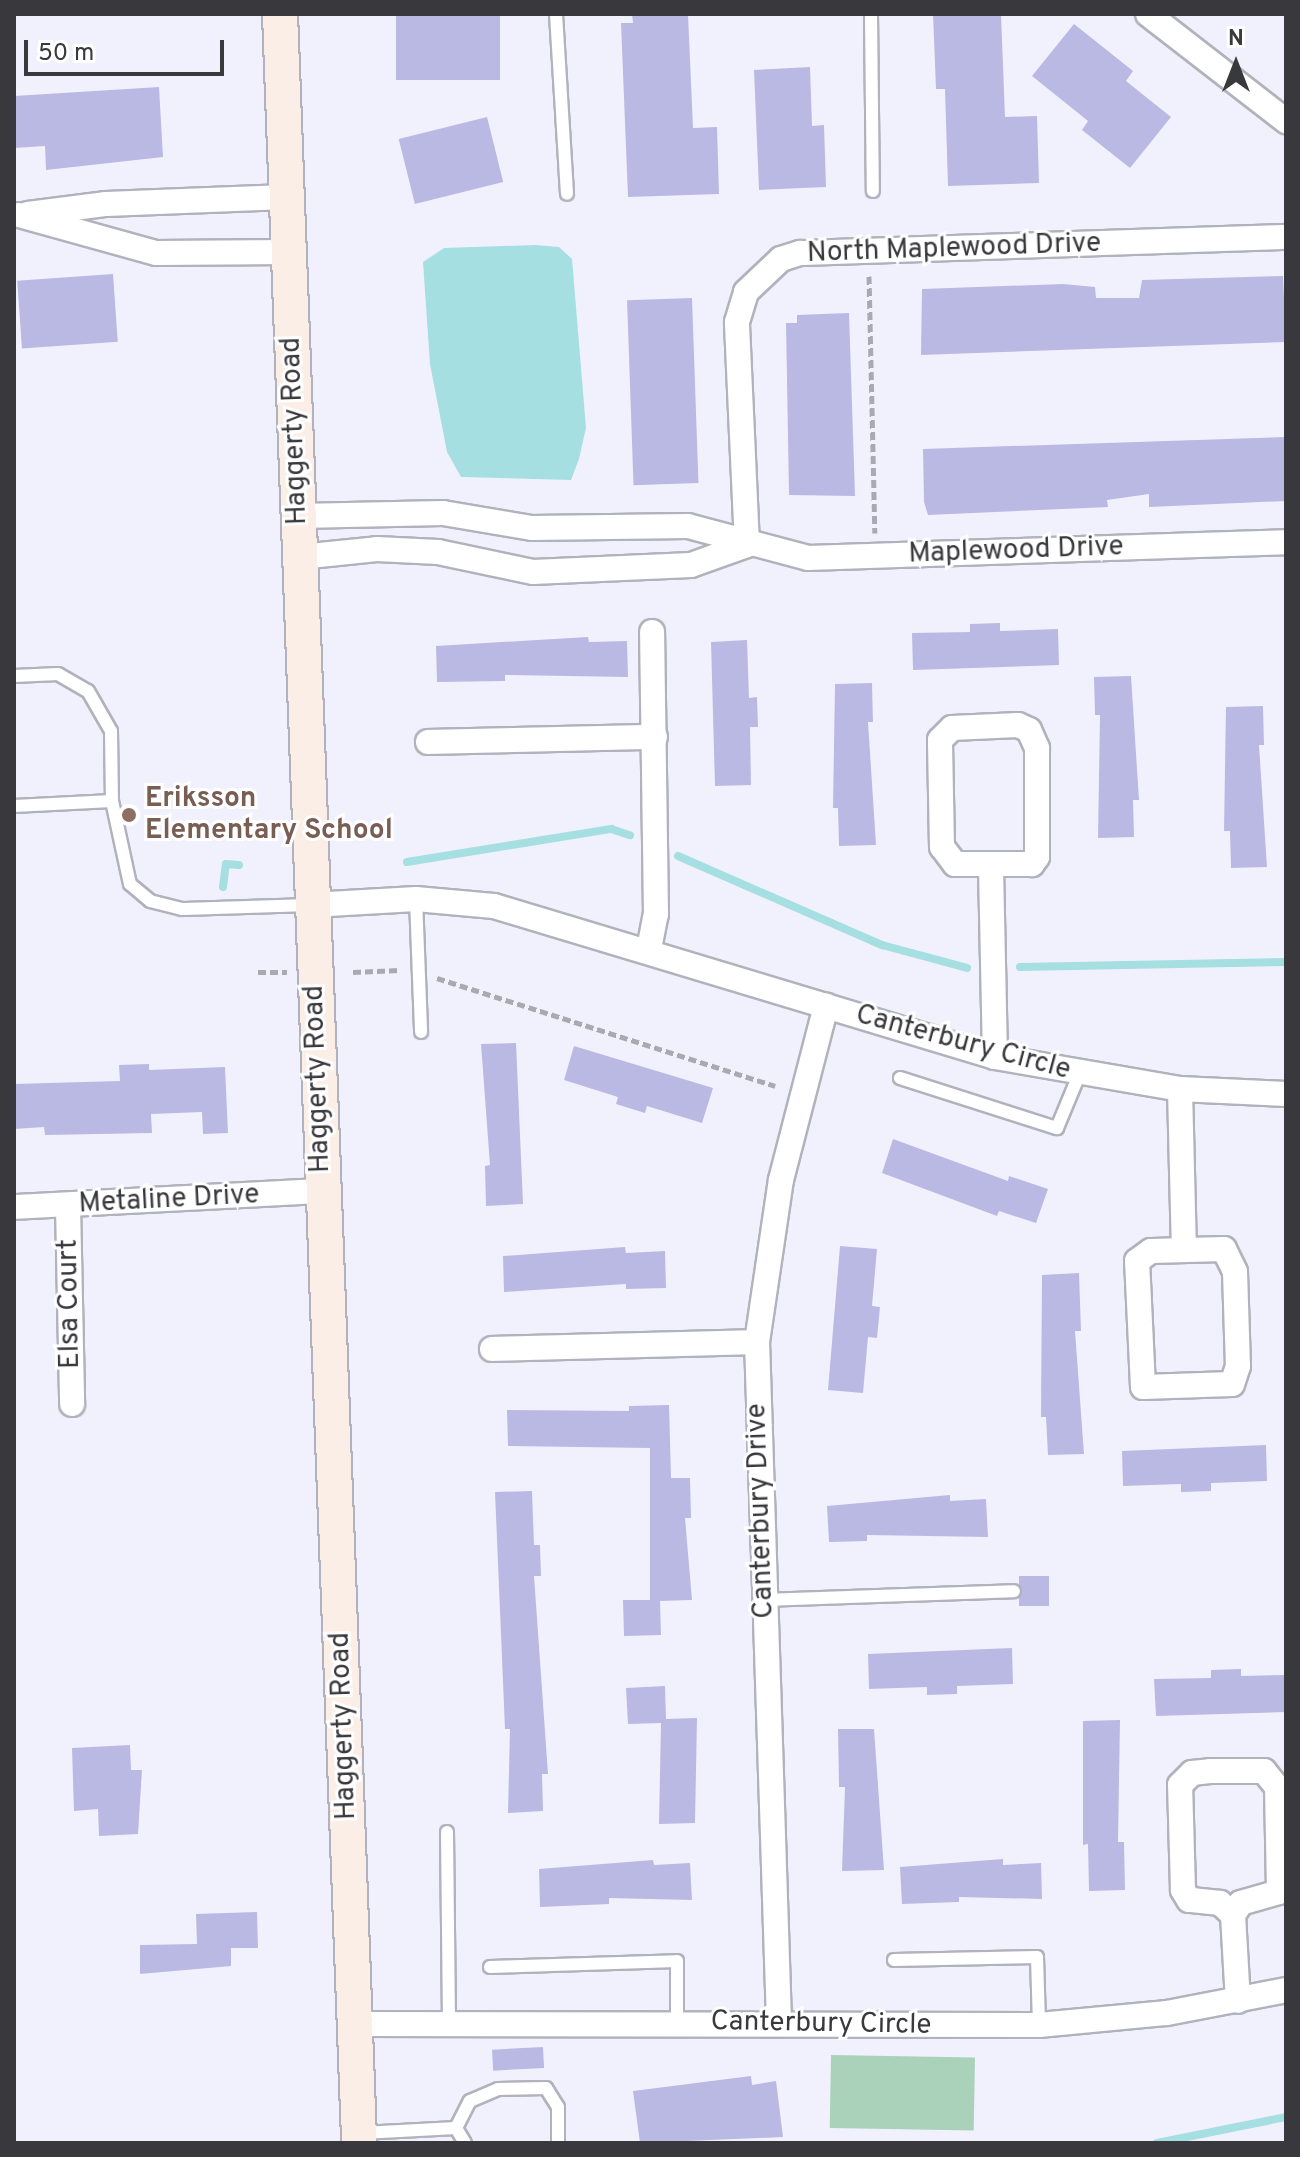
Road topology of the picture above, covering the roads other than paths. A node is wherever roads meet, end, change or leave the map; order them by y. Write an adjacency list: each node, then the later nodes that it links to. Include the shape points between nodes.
1 (280, 14): 8 (main road, Haggerty Road)
2 (556, 14): 7 (lane)
3 (871, 14): 6 (lane)
4 (1148, 14): 5 (street)
5 (1286, 121)
6 (873, 191)
7 (567, 194)
8 (286, 197): 9 (street, via 106,204); 11 (main road, Haggerty Road)
9 (16, 215): 11 (street, via 156,253)
10 (1286, 237): 14 (street, North Maplewood Drive, via 800,253 781,259 746,292 737,322)
11 (288, 252): 12 (main road, Haggerty Road)
12 (298, 516): 14 (street, Maplewood Drive, via 443,513 532,528 688,526); 15 (main road, Haggerty Road)
13 (1286, 542): 14 (street, Maplewood Drive, via 808,558)
14 (747, 545): 15 (street, via 691,565 533,572 438,552 377,549)
15 (300, 557): 24 (main road, Haggerty Road)
16 (652, 632): 18 (street)
17 (14, 676): 20 (lane, via 58,674 88,691 111,731)
18 (655, 737): 19 (street); 25 (street, via 656,914)
19 (428, 742)
20 (112, 801): 21 (lane); 24 (lane, via 130,884 150,901 182,909)
21 (14, 806)
22 (991, 867): 22 (street, via 1032,864 1040,847 1036,739 1018,725 952,728 940,740 942,847 955,864); 28 (street)
23 (416, 899): 24 (street, Canterbury Circle); 25 (street, Canterbury Circle, via 494,906); 27 (lane)
24 (311, 905): 33 (main road, Haggerty Road)
25 (649, 949): 26 (street, Canterbury Circle)
26 (826, 1006): 28 (street, Canterbury Circle); 37 (street, Canterbury Drive, via 781,1180)
27 (421, 1032)
28 (995, 1057): 29 (street, Canterbury Circle)
29 (1079, 1075): 30 (lane, via 1057,1128); 31 (street, Canterbury Circle)
30 (900, 1078)
31 (1180, 1089): 32 (street, Canterbury Circle); 36 (street)
32 (1286, 1094)
33 (323, 1191): 34 (street, Metaline Drive); 51 (main road, Haggerty Road)
34 (68, 1205): 35 (street, Metaline Drive); 39 (street, Elsa Court)
35 (14, 1207)
36 (1184, 1249): 36 (street, via 1224,1249 1234,1259 1238,1366 1227,1387 1152,1389 1139,1377 1137,1261 1151,1251)
37 (757, 1342): 38 (street); 41 (street, Canterbury Drive)
38 (492, 1349)
39 (72, 1404)
40 (1014, 1591): 41 (lane)
41 (762, 1600): 49 (street, Canterbury Drive)
42 (447, 1832): 50 (lane)
43 (1233, 1915): 43 (street, via 1241,1903 1279,1892 1277,1787 1264,1771 1192,1773 1179,1792 1183,1890 1189,1900 1220,1903); 47 (street)
44 (894, 1960): 52 (lane, via 1037,1957)
45 (490, 1967): 48 (lane, via 677,1961)
46 (1286, 1990): 47 (street, Canterbury Circle)
47 (1238, 2001): 52 (street, Canterbury Circle)
48 (677, 2021): 49 (street, Canterbury Circle); 50 (street, Canterbury Circle)
49 (779, 2022): 52 (street, Canterbury Circle)
50 (449, 2023): 51 (street, Canterbury Circle)
51 (354, 2024): 54 (main road, Haggerty Road)
52 (1039, 2025)
53 (456, 2128): 54 (lane); 55 (lane); 56 (lane, via 470,2101 498,2089 546,2088 558,2107)
54 (359, 2138)
55 (465, 2143)
56 (558, 2143)

